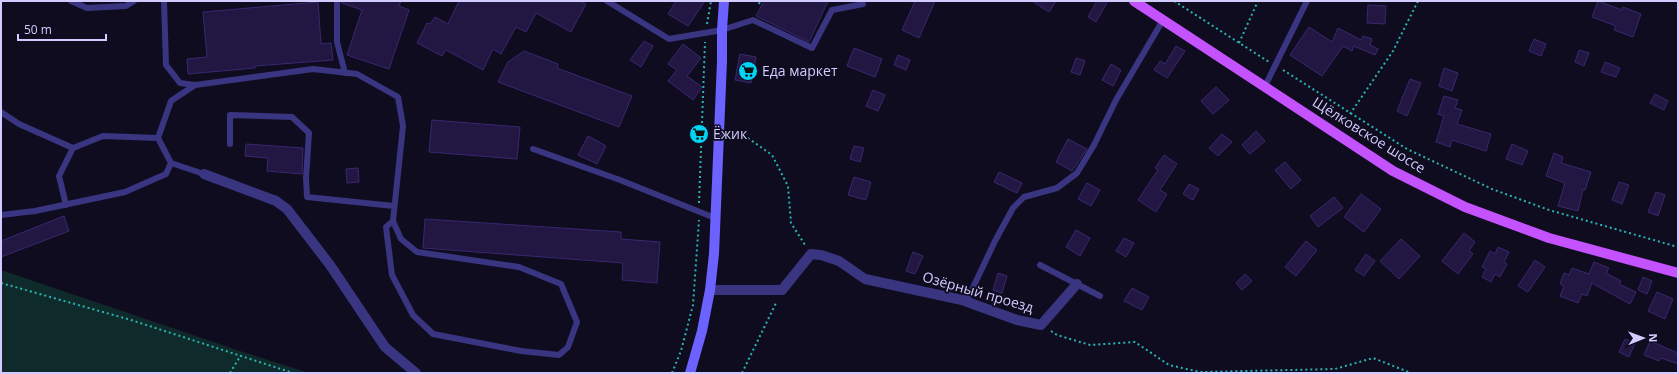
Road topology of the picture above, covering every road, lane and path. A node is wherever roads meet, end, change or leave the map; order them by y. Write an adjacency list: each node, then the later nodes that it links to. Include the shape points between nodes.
1 (71, 1): 2 (lane, via 88,8 126,6)
2 (134, 1)
3 (164, 1): 22 (lane, via 166,65 180,83)
4 (337, 1): 21 (lane, via 338,42)
5 (607, 1): 18 (lane, via 669,39)
6 (712, 1): 18 (path)
7 (724, 1): 17 (main road)
8 (760, 1): 14 (path)
9 (1134, 1): 16 (main road, Щёлковское шоссе)
10 (1174, 1): 19 (path)
11 (1258, 1): 19 (path)
12 (1307, 1): 20 (lane)
13 (1418, 1): 25 (path, via 1393,52)
14 (759, 4)
15 (863, 4): 17 (lane, via 832,10 812,48 753,20)
16 (1163, 20): 23 (main road, Щёлковское шоссе); 48 (lane, via 1077,173 1057,188 1024,197 1013,208 969,296)
17 (722, 30): 18 (lane); 26 (main road)
18 (705, 33): 35 (path)
19 (1239, 42): 20 (path)
20 (1276, 66): 23 (lane); 25 (path)
21 (345, 73): 22 (lane, via 313,69); 34 (lane, via 357,74 398,97 403,126)
22 (195, 85): 27 (lane, via 171,101)
23 (1265, 86): 42 (main road, Щёлковское шоссе, via 1393,171 1465,206 1549,238)
24 (1, 112): 29 (lane, via 19,124)
25 (1350, 114): 39 (path, via 1407,150 1492,189 1549,210)
26 (719, 135): 37 (main road); 40 (path, via 748,138 772,155 788,186 791,223)
27 (158, 138): 29 (lane, via 103,136); 31 (lane)
28 (230, 144): 34 (lane, via 230,115 292,117 309,133 307,197)
29 (72, 148): 33 (lane, via 59,176)
30 (533, 150): 35 (lane)
31 (171, 163): 32 (lane); 33 (lane, via 166,174 125,192)
32 (204, 174): 53 (street, via 276,201 287,209 330,265 385,348)
33 (66, 205): 36 (lane, via 35,212)
34 (394, 206): 38 (lane)
35 (699, 211): 37 (lane); 54 (path, via 693,305 681,351)
36 (1, 215)
37 (715, 218): 45 (main road)
38 (393, 221): 38 (lane, via 400,239 417,252 519,267 561,284 577,322 568,347 559,355 433,334 413,315 392,275 386,227)
39 (1678, 247)
40 (812, 254): 46 (street); 48 (street, Озёрный проезд, via 839,260 865,279)
41 (1040, 265): 44 (lane)
42 (1678, 274)
43 (1, 283): 50 (path, via 131,320)
44 (1077, 284): 47 (lane); 49 (street, Озёрный проезд)
45 (710, 290): 46 (street); 55 (main road)
46 (782, 290): 56 (path)
47 (1100, 296)
48 (962, 300): 49 (street, Озёрный проезд, via 1017,320)
49 (1041, 324): 57 (path, via 1057,335 1090,345 1135,342 1169,365 1200,372 1335,369 1374,358)
50 (240, 355): 51 (path); 52 (path)
51 (230, 373)
52 (293, 373)
53 (416, 373)
54 (672, 373)
55 (690, 373)
56 (742, 373)
57 (1411, 373)

